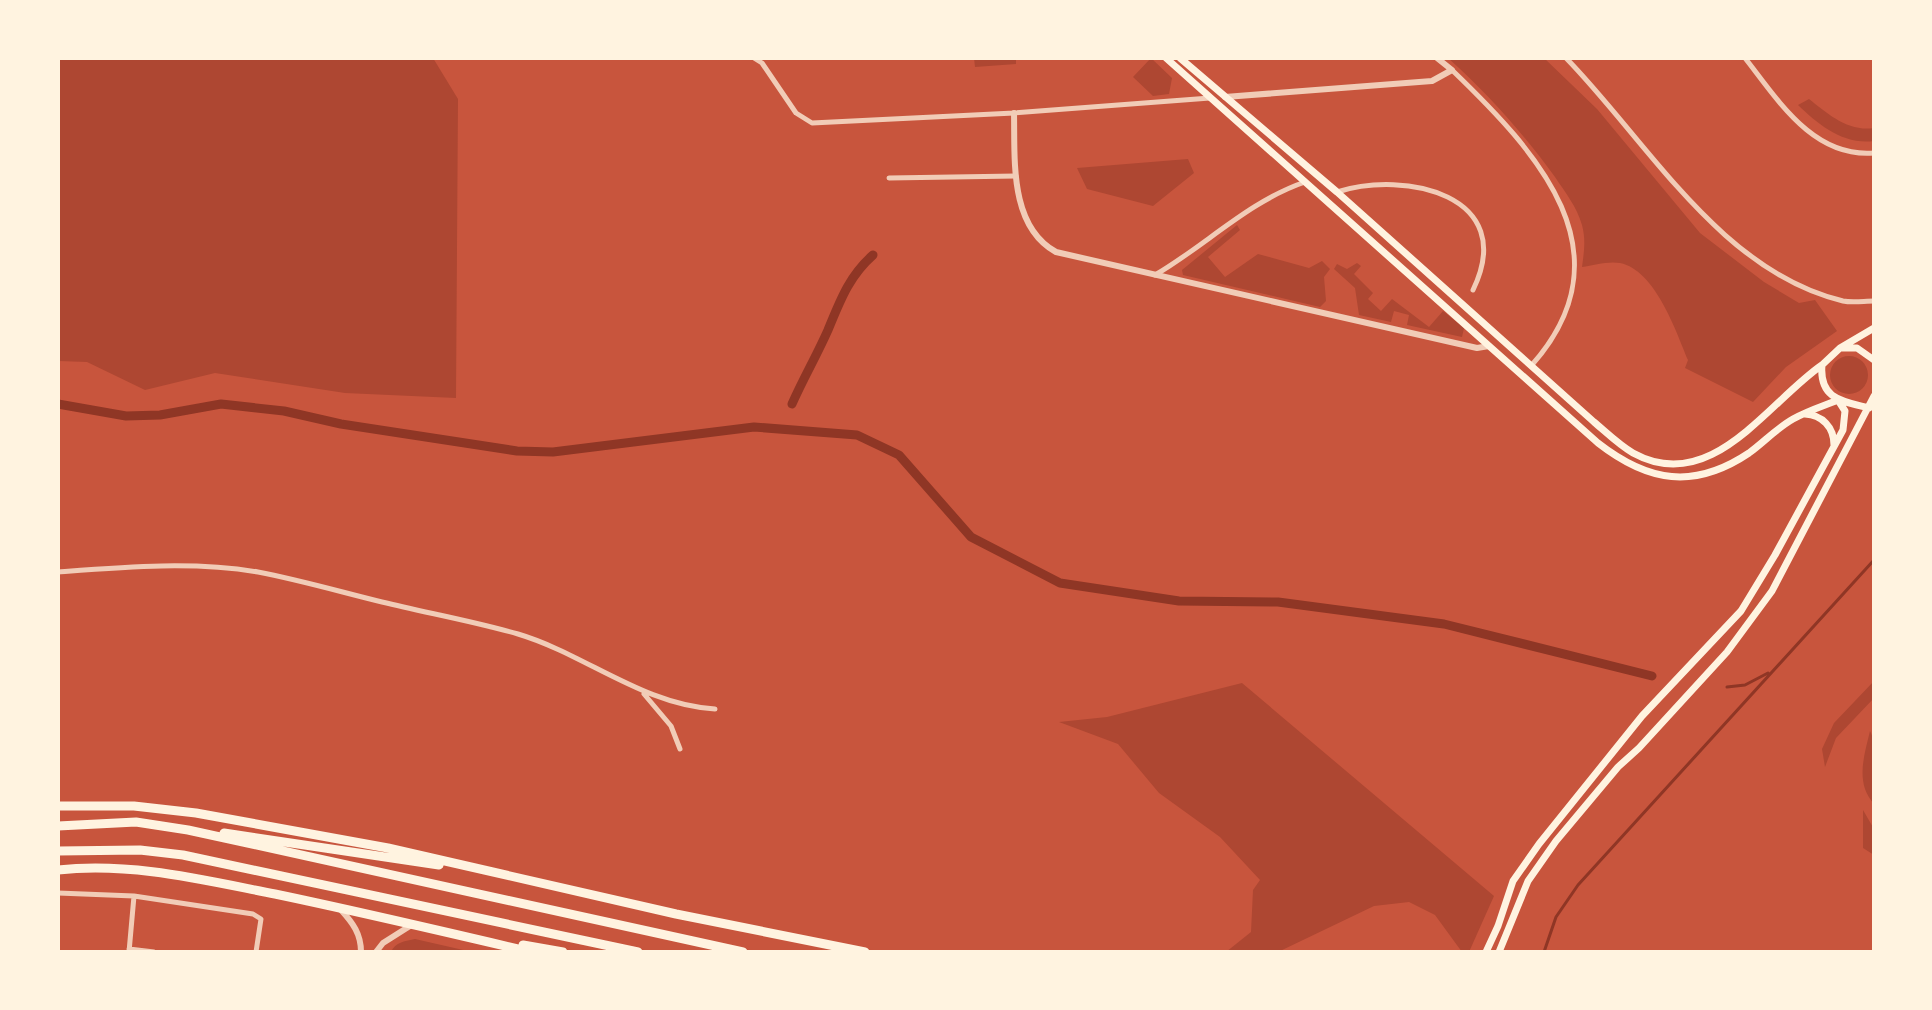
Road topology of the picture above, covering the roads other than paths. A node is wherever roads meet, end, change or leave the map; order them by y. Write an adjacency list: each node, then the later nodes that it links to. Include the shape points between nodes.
1 (754, 58): 10 (street, via 796,113 812,123)
2 (1166, 58): 9 (main road)
3 (1180, 58): 8 (main road)
4 (1437, 58): 7 (street)
5 (1566, 58): 19 (street, via 1699,212 1757,260 1814,291 1846,302)
6 (1745, 58): 11 (street, via 1815,137 1847,152)
7 (1452, 70): 8 (street, via 1432,81); 25 (street, via 1527,152 1568,218 1576,255 1569,303 1555,334)
8 (1225, 97): 9 (main road); 13 (main road)
9 (1211, 98): 10 (street); 15 (main road)
10 (1014, 113): 12 (street)
11 (1874, 153)
12 (1016, 176): 14 (street); 17 (street, via 1035,234 1049,248)
13 (1319, 177): 15 (main road); 16 (main road)
14 (889, 178)
15 (1306, 181): 17 (street, via 1230,222); 21 (main road)
16 (1337, 192): 18 (street, via 1371,184 1428,189 1457,200 1470,214 1483,248); 25 (main road)
17 (1155, 275): 21 (street, via 1477,348)
18 (1473, 290)
19 (1874, 301)
20 (1874, 328): 22 (main road)
21 (1489, 346): 29 (main road, via 1615,456 1656,475 1692,476 1728,466)
22 (1840, 348): 23 (main road, via 1857,348); 24 (main road)
23 (1874, 360)
24 (1822, 365): 25 (main road, via 1718,453 1665,463 1632,452); 27 (main road, via 1824,385)
25 (1531, 366)
26 (1874, 396): 28 (main road)
27 (1838, 400): 28 (main road); 29 (main road); 30 (main road, via 1845,421)
28 (1871, 409): 57 (main road, via 1765,601 1727,652 1556,841 1528,881)
29 (1803, 414): 30 (main road, via 1825,422)
30 (1834, 447): 56 (main road, via 1741,611 1642,716 1513,881)
31 (58, 572): 32 (street, via 198,567 257,572 520,635)
32 (642, 691): 33 (street, via 692,708); 34 (street, via 671,726)
33 (715, 709)
34 (680, 749)
35 (58, 806): 40 (highway, via 196,813)
36 (58, 826): 37 (highway, via 136,822)
37 (188, 830): 40 (highway); 54 (highway)
38 (58, 851): 53 (highway, via 183,855)
39 (58, 870): 43 (highway, via 88,867 182,875)
40 (494, 873): 46 (highway)
41 (58, 893): 42 (street)
42 (134, 896): 45 (street); 48 (street, via 258,916 262,924)
43 (339, 908): 44 (highway); 49 (street, via 354,924)
44 (413, 924): 50 (street); 51 (highway); 52 (highway)
45 (129, 950): 47 (street)
46 (855, 951): 55 (highway)
47 (154, 952)
48 (256, 952)
49 (361, 952)
50 (376, 952)
51 (531, 952)
52 (563, 952)
53 (638, 952)
54 (743, 952)
55 (865, 952)
56 (1486, 952)
57 (1499, 952)

